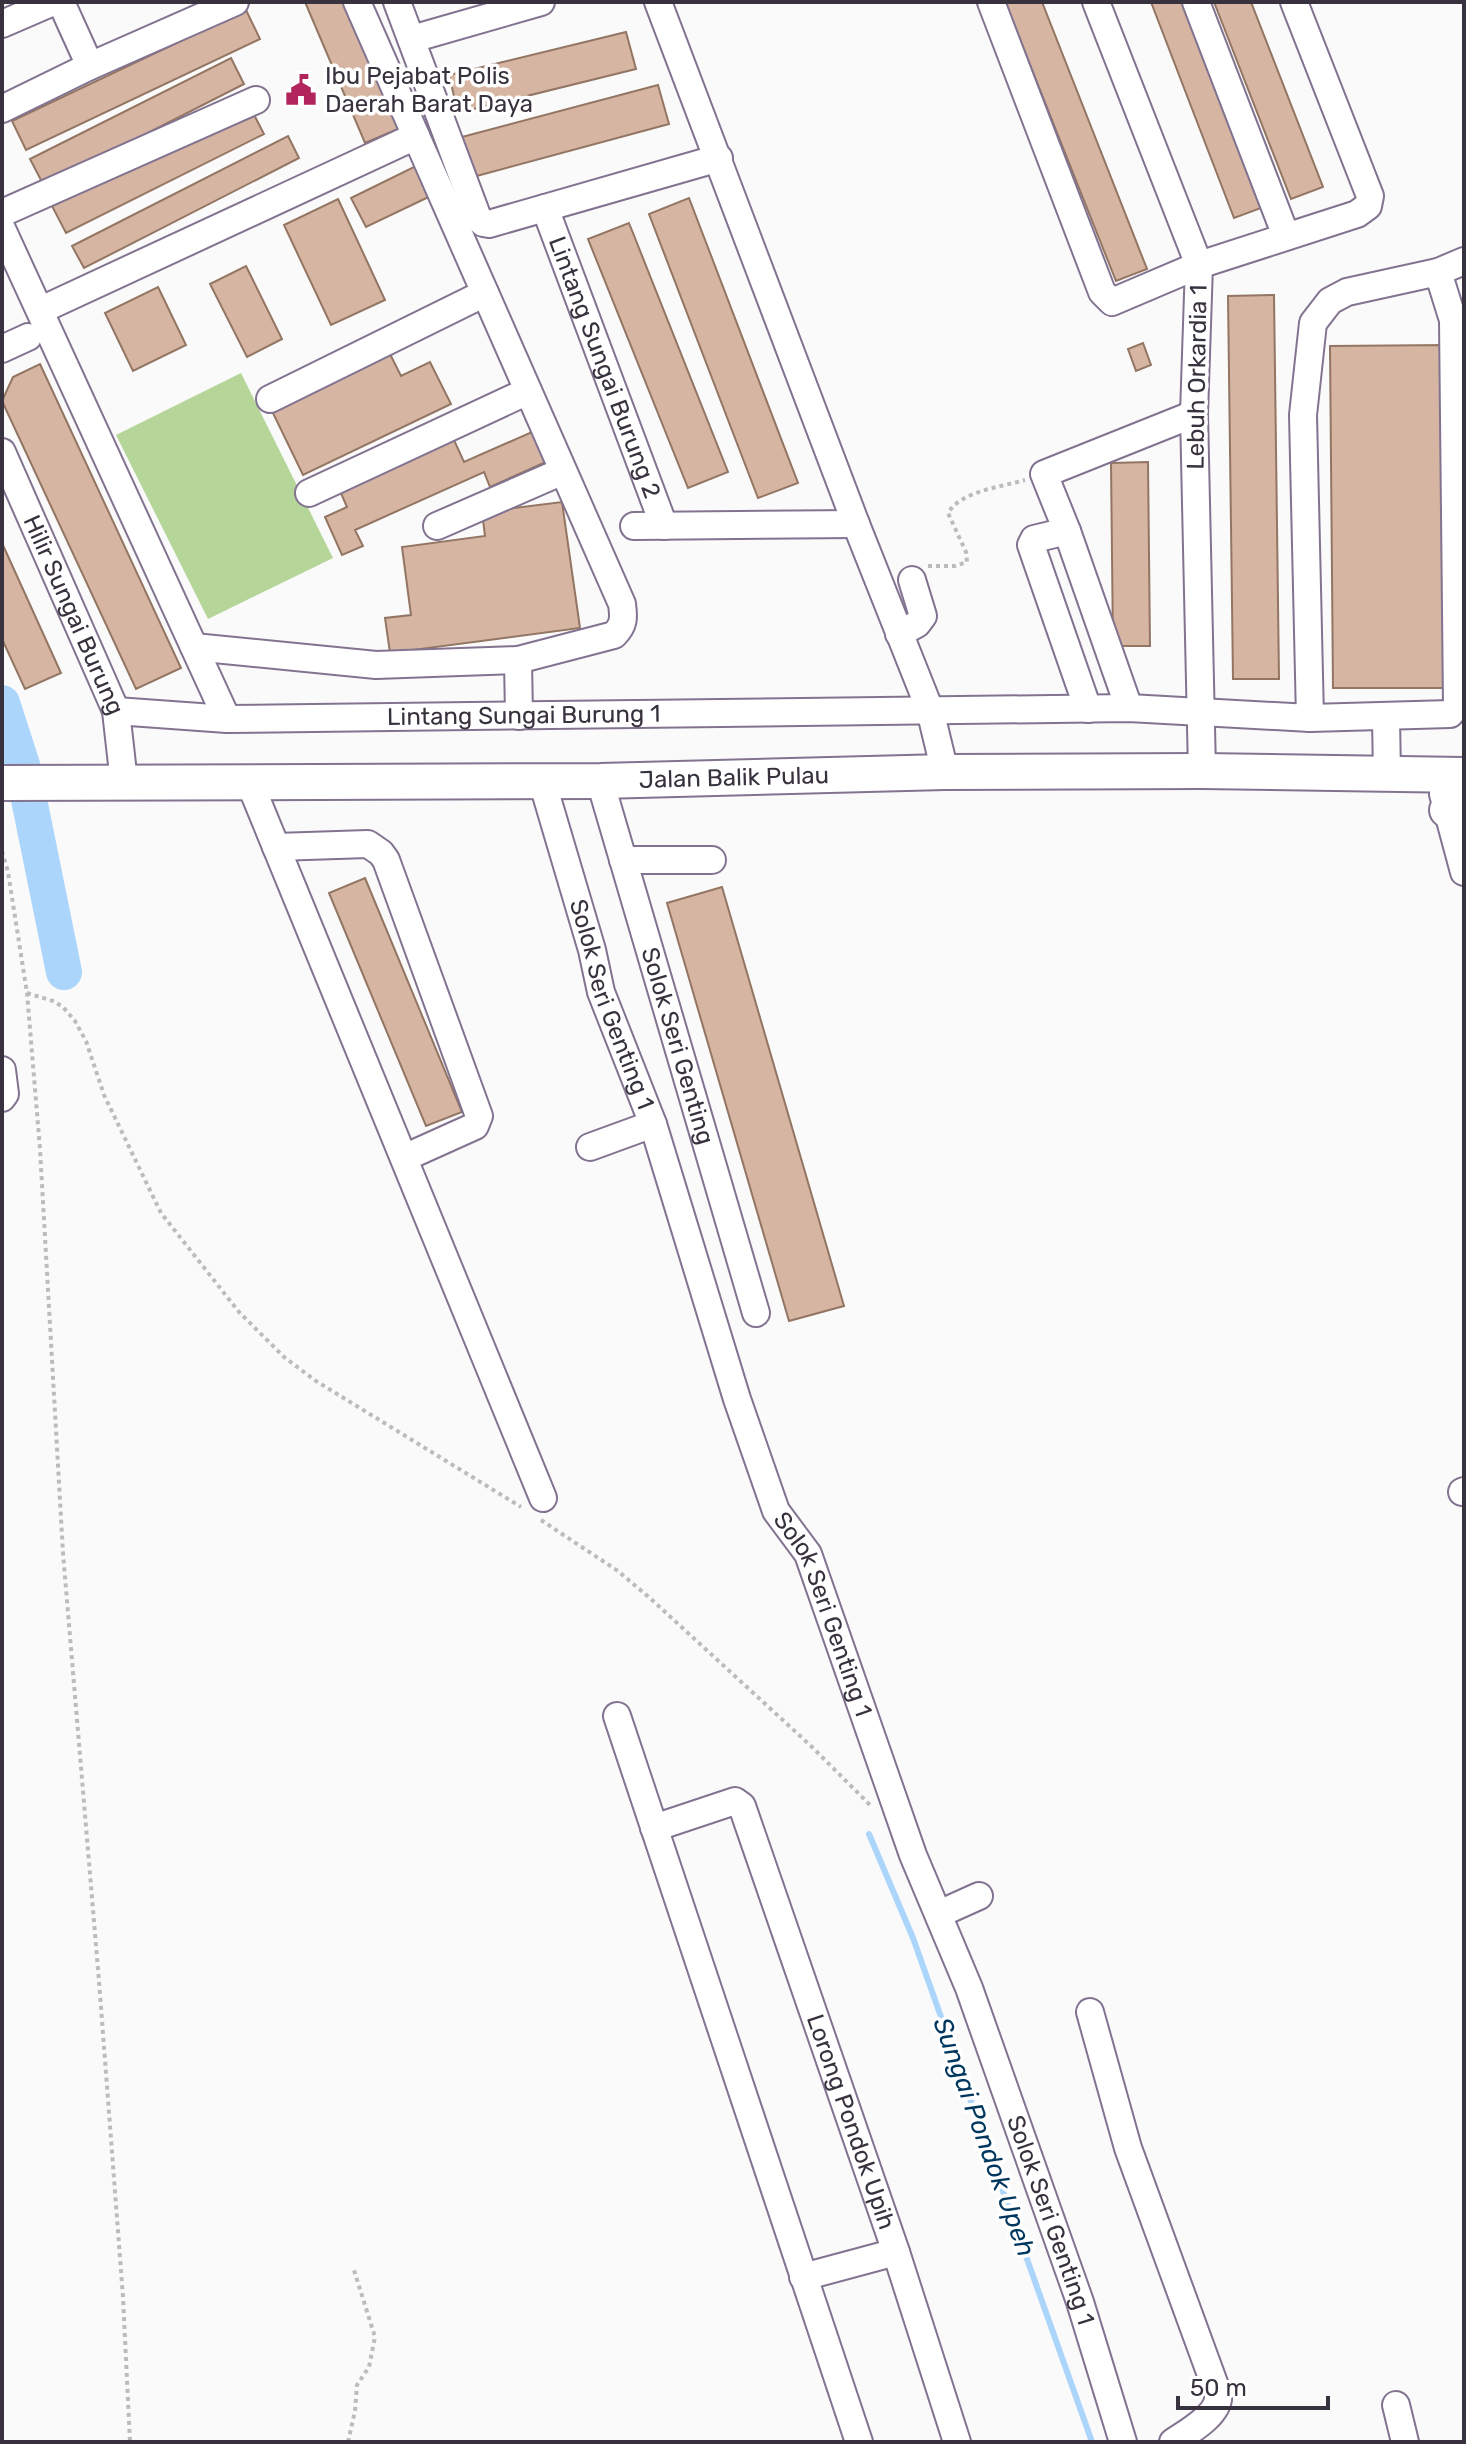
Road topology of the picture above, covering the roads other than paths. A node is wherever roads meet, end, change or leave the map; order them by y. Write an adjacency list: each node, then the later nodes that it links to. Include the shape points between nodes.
1 (53, 2): 12 (street)
2 (61, 2): 14 (street)
3 (235, 2): 14 (street)
4 (357, 2): 17 (street)
5 (397, 2): 13 (street)
6 (541, 2): 13 (street)
7 (658, 2): 18 (street)
8 (991, 2): 24 (street, via 1102,292 1112,302)
9 (1096, 2): 24 (street, Lebuh Orkardia 1)
10 (1196, 2): 22 (street)
11 (1294, 2): 22 (street, via 1370,196 1368,206 1357,214)
12 (2, 24)
13 (412, 39): 19 (street, via 478,218 489,224)
14 (90, 66): 16 (street)
15 (256, 100): 20 (street)
16 (2, 109)
17 (416, 136): 26 (street); 27 (street)
18 (719, 158): 19 (street); 36 (street)
19 (545, 208): 39 (street, Lintang Sungai Burung 2)
20 (2, 213)
21 (2, 229): 27 (street)
22 (1286, 236): 24 (street)
23 (1464, 261): 25 (street)
24 (1199, 265): 32 (street, Lebuh Orkardia 1)
25 (1438, 272): 51 (street, via 1347,292 1330,301 1313,323 1303,415); 52 (street, Lintang Sungai Burung 1, via 1453,320 1457,706 1450,714)
26 (485, 293): 30 (street); 31 (street)
27 (41, 310): 43 (street)
28 (28, 337): 29 (street)
29 (2, 349)
30 (528, 391): 34 (street); 35 (street)
31 (270, 399)
32 (1194, 414): 40 (street, via 1044,474); 49 (street, Lebuh Orkardia 1)
33 (2, 452): 48 (street, Hilir Sungai Burung)
34 (563, 471): 37 (street); 44 (street, via 622,604 622,627 614,635)
35 (309, 493)
36 (856, 524): 39 (street); 42 (street)
37 (437, 526)
38 (634, 526): 39 (street)
39 (664, 526)
40 (1067, 531): 45 (street); 46 (street, via 1034,539 1031,545)
41 (912, 580): 42 (street, via 923,616)
42 (899, 634): 47 (street)
43 (194, 647): 44 (street, via 376,665); 53 (street)
44 (518, 660): 50 (street)
45 (1129, 708): 46 (street, Lintang Sungai Burung 1); 49 (street, Lintang Sungai Burung 1)
46 (1088, 709): 47 (street, Lintang Sungai Burung 1)
47 (930, 710): 50 (street, Lintang Sungai Burung 1); 55 (street)
48 (116, 711): 53 (street, Lintang Sungai Burung 1); 61 (street, Hilir Sungai Burung)
49 (1201, 713): 51 (street, Lintang Sungai Burung 1); 54 (street, Lebuh Orkardia 1)
50 (519, 716): 53 (street, Lintang Sungai Burung 1)
51 (1310, 718): 52 (street, Lintang Sungai Burung 1)
52 (1386, 718): 56 (street)
53 (227, 719)
54 (1202, 771): 55 (main road, Jalan Balik Pulau); 56 (main road, Jalan Balik Pulau)
55 (945, 772): 60 (main road, Jalan Balik Pulau)
56 (1387, 774): 57 (main road, Jalan Balik Pulau)
57 (1451, 774): 63 (street)
58 (249, 781): 59 (main road, Jalan Balik Pulau); 61 (main road, Jalan Balik Pulau); 64 (street)
59 (542, 781): 60 (main road, Jalan Balik Pulau); 70 (street, Solok Seri Genting 1, via 601,992)
60 (600, 781): 65 (street, Solok Seri Genting)
61 (124, 782): 62 (main road, Jalan Balik Pulau)
62 (8, 783)
63 (1456, 802): 67 (street)
64 (276, 847): 72 (street); 72 (street, via 368,844 386,860 479,1116 475,1126)
65 (623, 860): 66 (street); 73 (street, Solok Seri Genting)
66 (712, 860)
67 (1464, 872)
68 (2, 1070): 69 (street)
69 (2, 1098)
70 (653, 1124): 71 (street); 78 (street, Solok Seri Genting 1, via 776,1511 808,1554 913,1855)
71 (590, 1147)
72 (404, 1158): 74 (street)
73 (756, 1313)
74 (536, 1509)
75 (617, 1716): 76 (street)
76 (654, 1828): 80 (street, Lorong Pondok Upih, via 735,1801 740,1804); 81 (street)
77 (979, 1896): 78 (street)
78 (939, 1914): 85 (street, Solok Seri Genting 1, via 1080,2302)
79 (1090, 2012): 86 (street, via 1128,2148 1218,2394 1215,2410)
80 (896, 2252): 81 (street); 84 (street, Lorong Pondok Upih)
81 (803, 2277): 83 (street)
82 (1396, 2405): 87 (street)
83 (859, 2442)
84 (957, 2442)
85 (1123, 2442)
86 (1173, 2442)
87 (1405, 2442)

